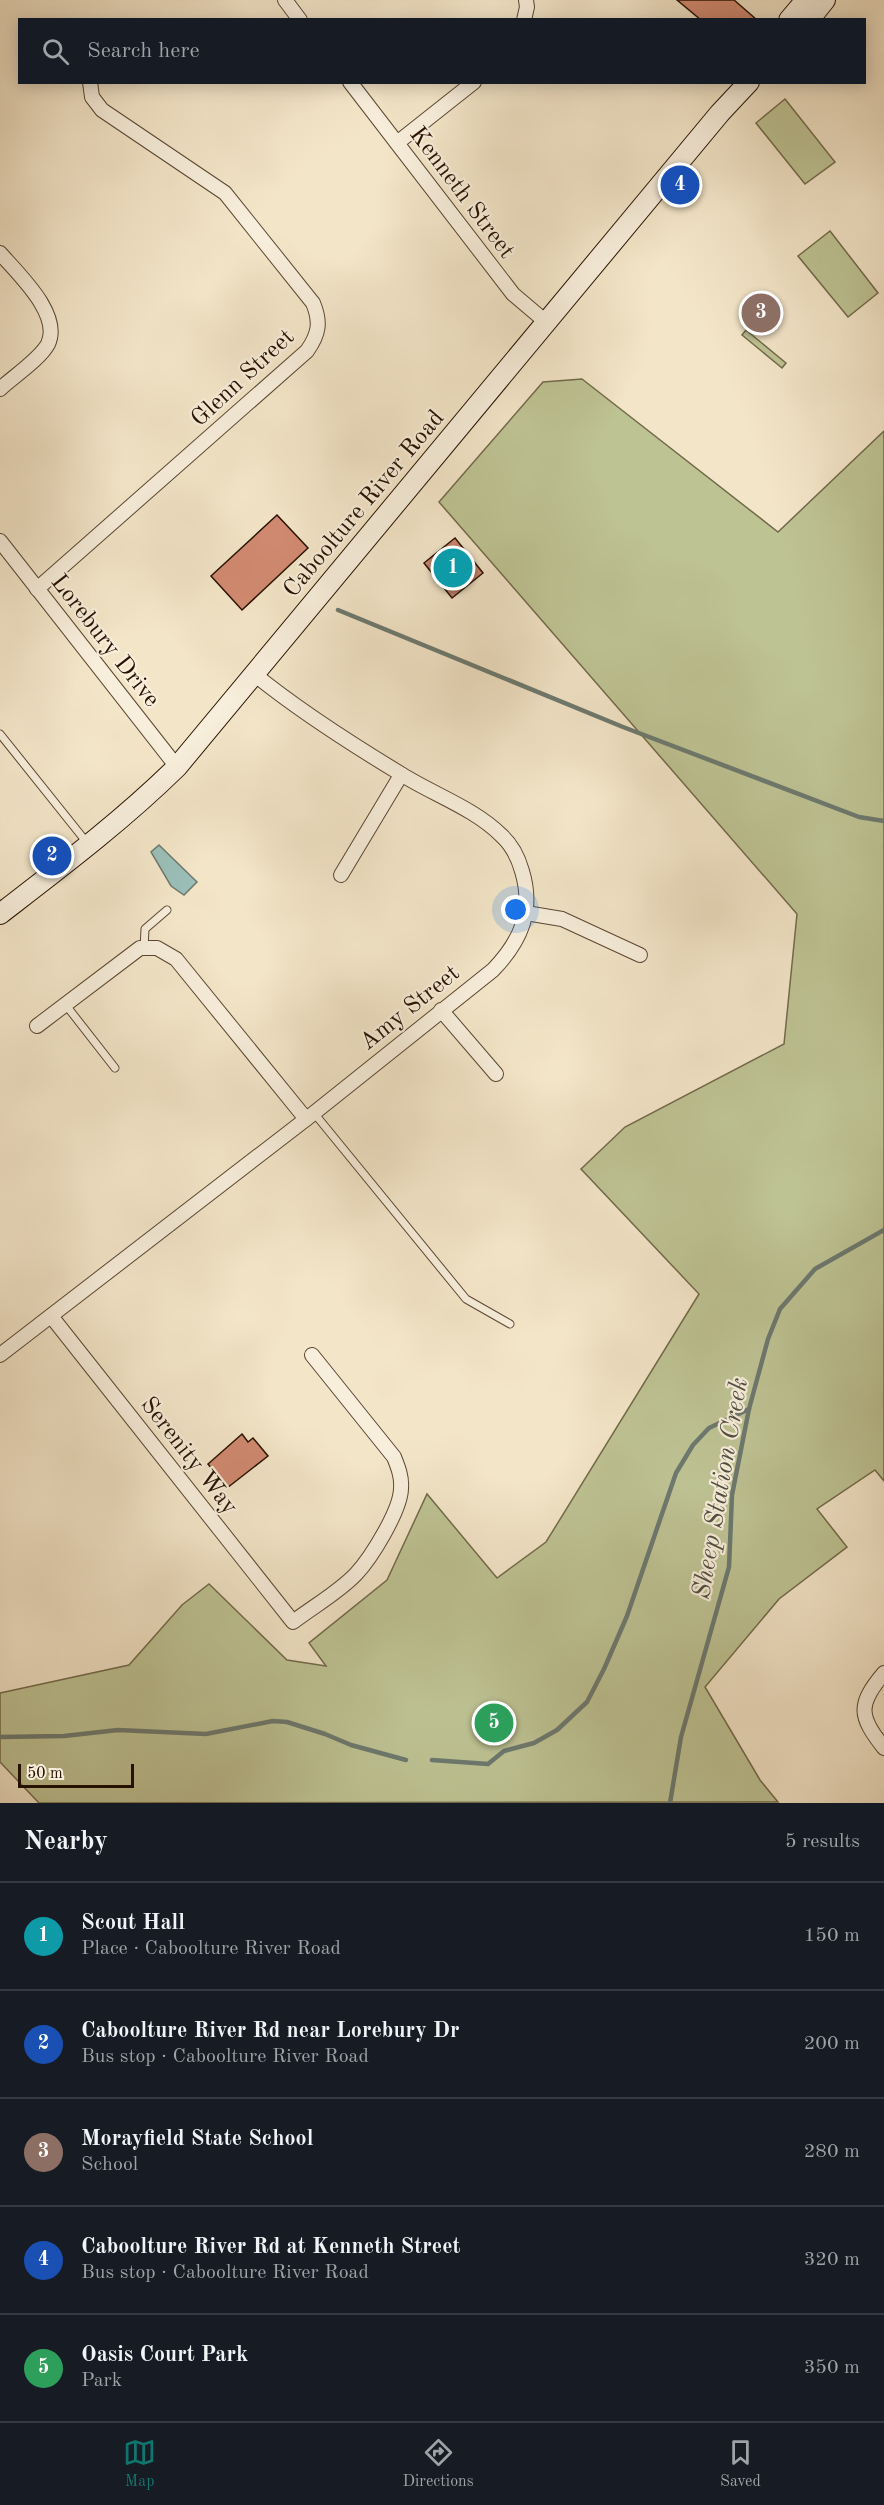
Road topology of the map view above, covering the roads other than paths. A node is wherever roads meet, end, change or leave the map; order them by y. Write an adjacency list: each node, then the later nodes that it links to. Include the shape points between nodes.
1 (285, 0): 5 (street)
2 (526, 0): 6 (street)
3 (806, 0): 7 (main road)
4 (825, 0): 8 (main road)
5 (298, 18)
6 (524, 18)
7 (791, 18)
8 (811, 18)
9 (90, 84): 18 (street, Glenn Street, via 92,97 102,110 225,193 313,303 319,328 307,351)
10 (352, 84): 13 (street, Kenneth Street)
11 (471, 84): 13 (street)
12 (742, 87): 15 (main road, Caboolture River Road)
13 (397, 143): 15 (street, Kenneth Street, via 513,294)
14 (0, 253): 16 (street, via 41,303 51,330 42,350)
15 (546, 322): 19 (main road, Caboolture River Road)
16 (0, 389)
17 (0, 541): 18 (street, Lorebury Drive)
18 (37, 589): 21 (street, Lorebury Drive)
19 (254, 674): 21 (main road, Caboolture River Road); 22 (street, Amy Street)
20 (0, 734): 23 (lane)
21 (177, 767): 23 (main road, Caboolture River Road)
22 (402, 775): 24 (street); 26 (street, Amy Street, via 480,818 503,836 518,855 527,890)
23 (90, 846): 27 (main road, Caboolture River Road)
24 (341, 875)
25 (167, 910): 28 (lane, via 145,929)
26 (526, 913): 29 (street, via 562,919); 31 (street, Amy Street, via 505,957)
27 (0, 914)
28 (144, 948): 30 (street); 35 (street, via 157,948 176,959)
29 (640, 955)
30 (65, 1004): 32 (street); 33 (lane)
31 (441, 1010): 34 (street); 35 (street, Amy Street)
32 (37, 1026)
33 (115, 1068)
34 (496, 1074)
35 (310, 1116): 36 (street, Amy Street); 37 (lane, via 466,1299)
36 (51, 1316): 38 (street, Amy Street); 39 (street, Serenity Way, via 293,1622 356,1574 391,1522 401,1488 394,1457)
37 (510, 1324)
38 (0, 1355)
39 (312, 1355)
40 (884, 1673): 41 (street, via 865,1699 864,1713 865,1722)
41 (884, 1748)

